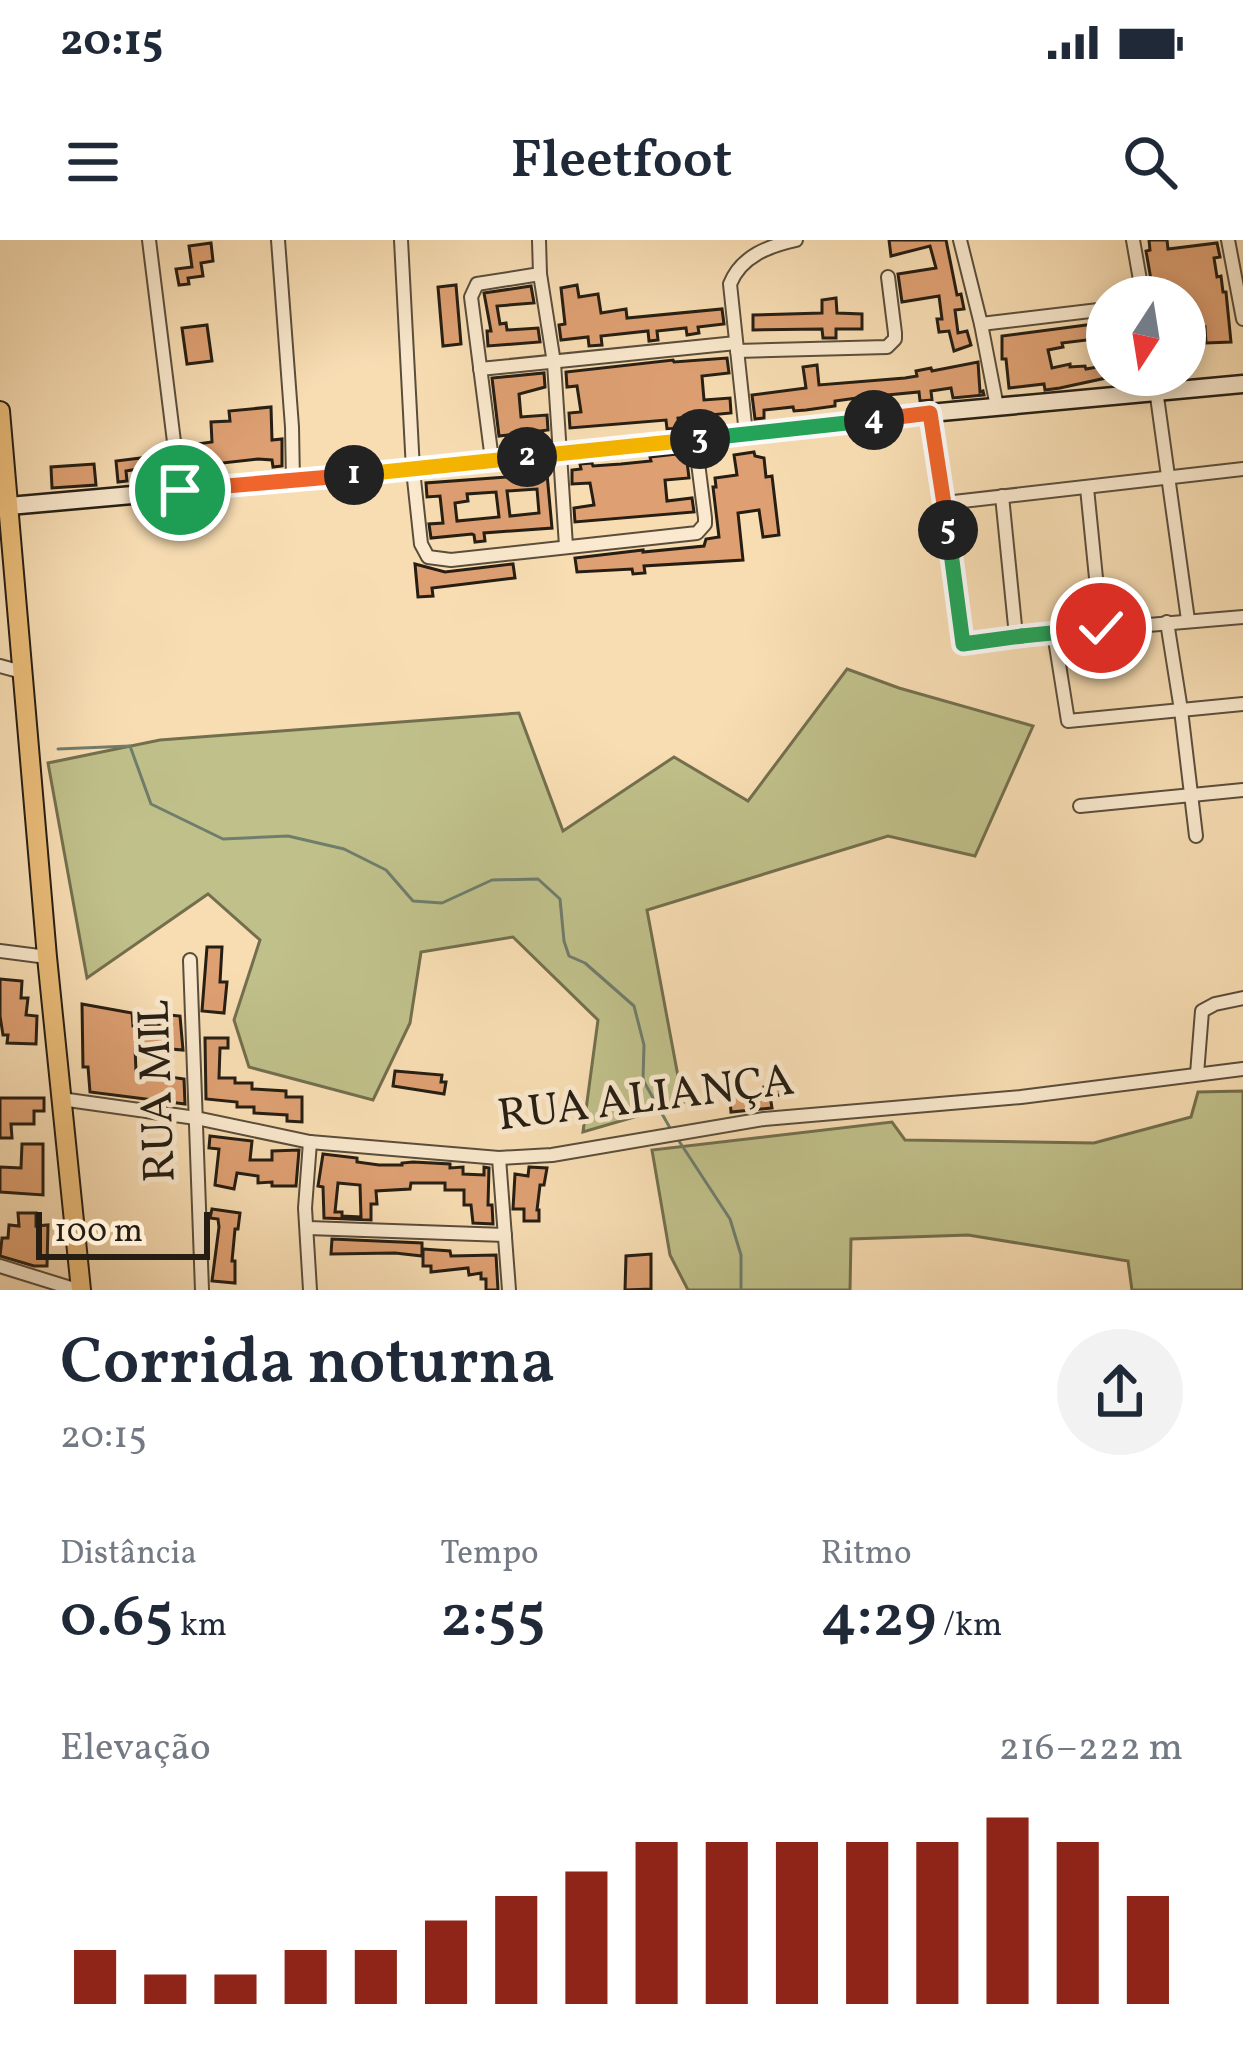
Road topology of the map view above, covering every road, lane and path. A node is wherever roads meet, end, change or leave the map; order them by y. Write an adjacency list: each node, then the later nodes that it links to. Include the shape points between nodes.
1 (149, 240): 34 (street)
2 (278, 240): 32 (street)
3 (401, 240): 29 (street)
4 (539, 240): 9 (street)
5 (796, 240): 15 (street, via 760,251 732,278)
6 (960, 240): 14 (street)
7 (1133, 240): 10 (street)
8 (1228, 240): 13 (street)
9 (540, 274): 16 (street); 17 (street, via 473,290)
10 (1139, 276)
11 (888, 277): 15 (street, via 895,339 887,347)
12 (1086, 312): 14 (street)
13 (1243, 319)
14 (981, 325): 22 (street)
15 (737, 347): 16 (street); 25 (street)
16 (554, 363): 17 (street); 27 (street)
17 (481, 369): 28 (street)
18 (1206, 384): 19 (street)
19 (1243, 384)
20 (1086, 394): 22 (street)
21 (1158, 396): 31 (street)
22 (997, 407): 24 (street)
23 (0, 411): 37 (main road)
24 (930, 413): 25 (street); 36 (street)
25 (746, 434): 26 (street)
26 (695, 440): 27 (street); 38 (street, via 702,529)
27 (560, 453): 28 (street); 38 (street)
28 (492, 460): 29 (street)
29 (413, 470): 32 (street); 38 (street, via 428,557)
30 (1243, 470): 31 (street)
31 (1170, 478): 33 (street); 40 (street)
32 (293, 481): 34 (street)
33 (1087, 488): 35 (street); 42 (street)
34 (180, 490): 37 (street)
35 (1002, 496): 36 (street); 44 (street)
36 (945, 503): 44 (street, via 963,644)
37 (9, 506): 46 (main road)
38 (566, 546)
39 (1243, 617): 40 (street)
40 (1188, 620): 41 (street)
41 (1167, 622): 42 (street); 48 (street)
42 (1101, 628): 43 (street)
43 (1054, 633): 44 (street); 48 (street, via 1068,721)
44 (1016, 636)
45 (0, 666): 46 (street)
46 (22, 672): 54 (main road)
47 (1243, 704): 48 (street)
48 (1181, 710): 50 (street)
49 (1243, 790): 50 (street)
50 (1191, 796): 51 (street); 52 (street)
51 (1080, 806)
52 (1196, 836)
53 (0, 951): 54 (street)
54 (47, 957): 59 (main road)
55 (190, 960): 60 (street, RUA MIL)
56 (1243, 998): 58 (street, via 1202,1011)
57 (1243, 1069): 58 (street, RUA ALIANÇA)
58 (1197, 1074): 62 (street, RUA ALIANÇA, via 764,1119)
59 (61, 1099): 60 (street, RUA ALIANÇA); 66 (main road)
60 (196, 1118): 61 (street, RUA ALIANÇA); 67 (street, RUA MIL)
61 (310, 1142): 62 (street, RUA ALIANÇA); 63 (street)
62 (500, 1158): 64 (street)
63 (308, 1228): 64 (street); 68 (street)
64 (505, 1235): 69 (street)
65 (0, 1266): 66 (street)
66 (79, 1290)
67 (202, 1290)
68 (310, 1290)
69 (509, 1290)

